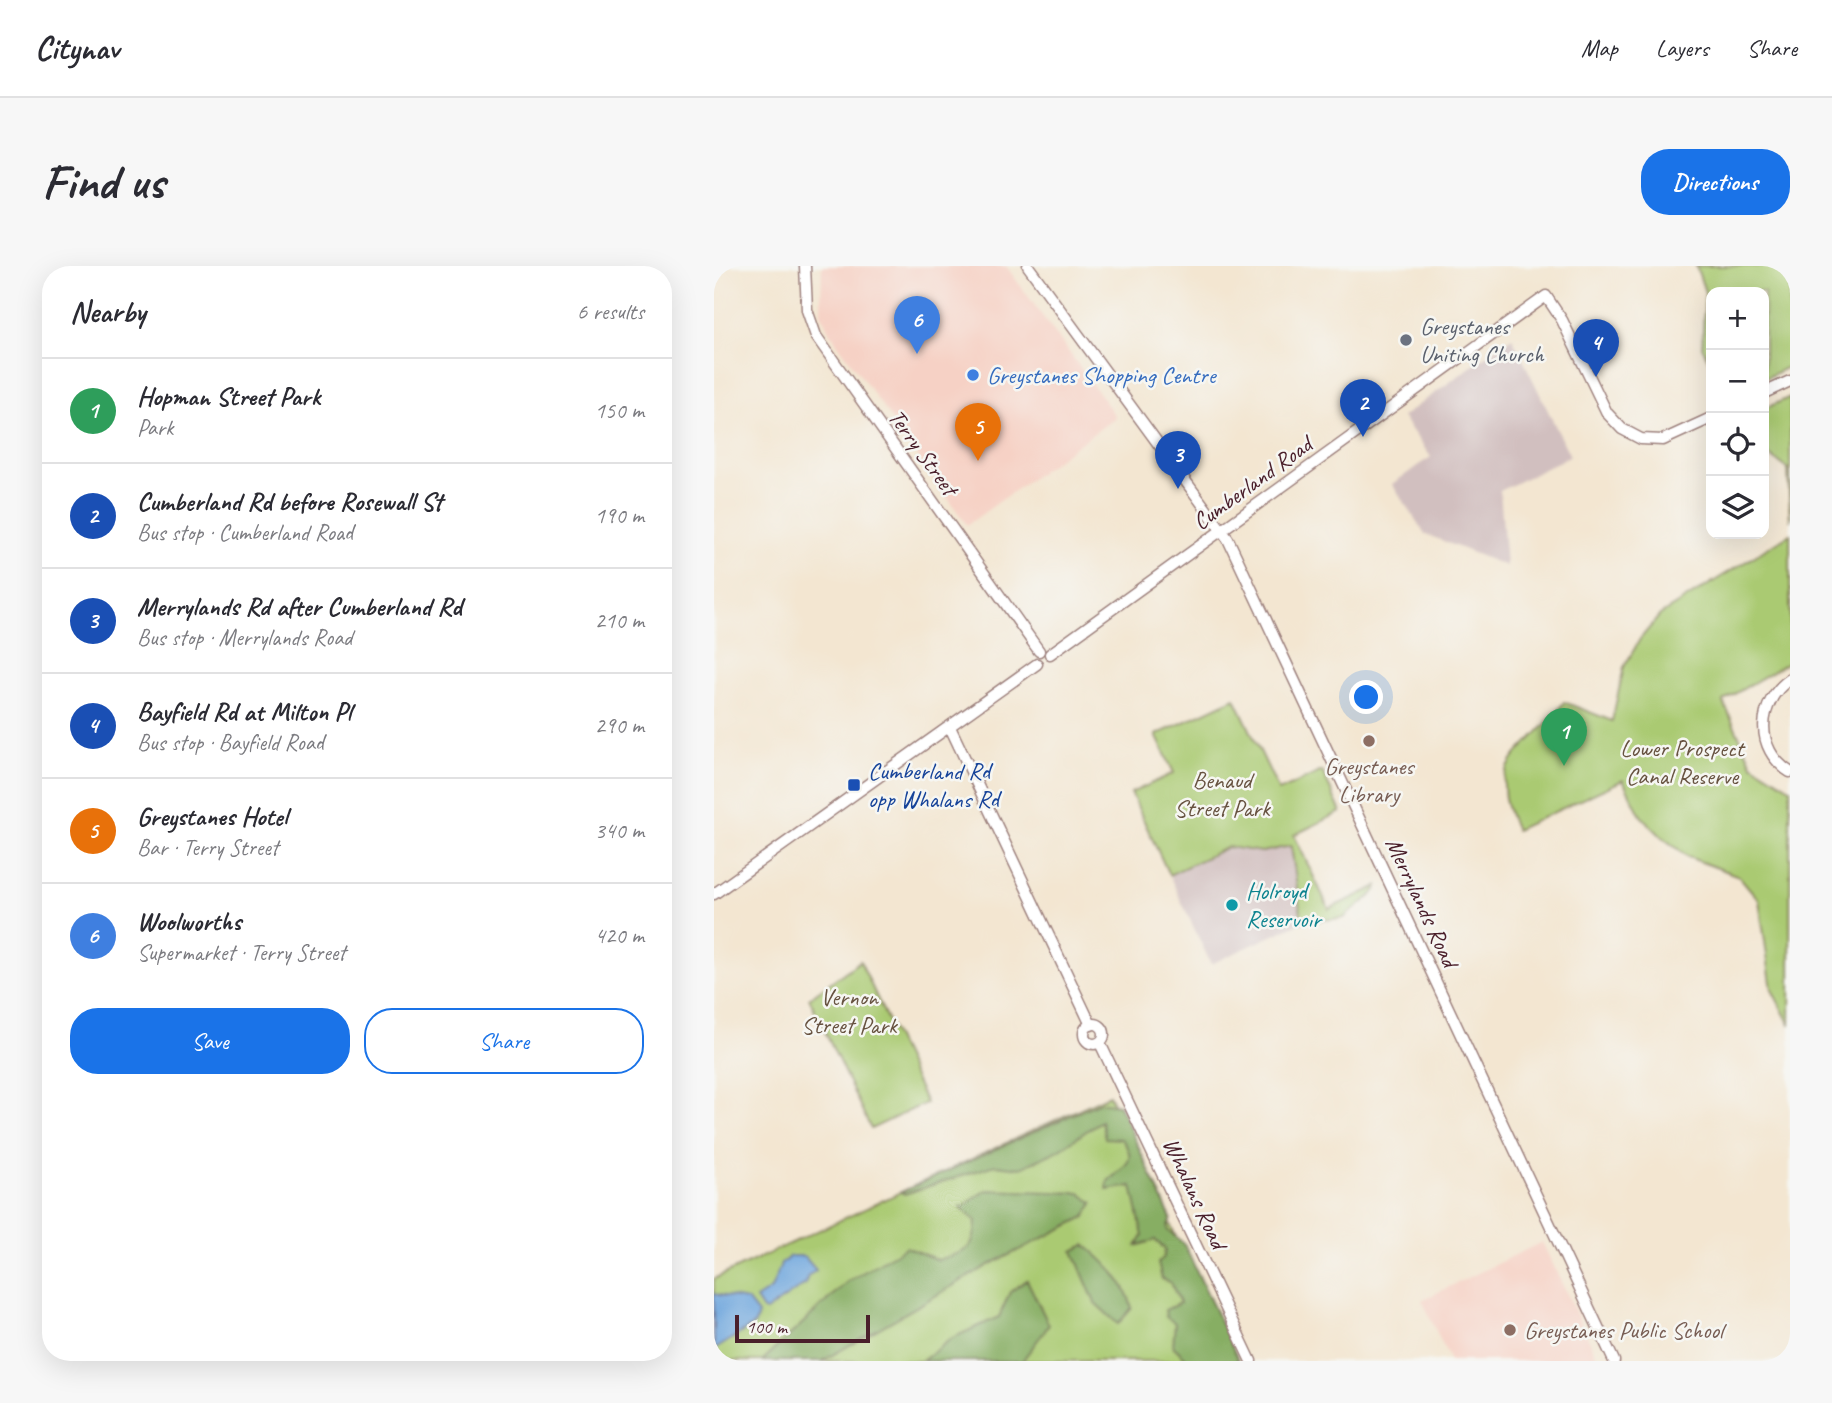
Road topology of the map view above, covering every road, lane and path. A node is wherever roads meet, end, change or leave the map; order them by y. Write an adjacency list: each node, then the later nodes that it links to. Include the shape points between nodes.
1 (806, 266): 7 (street, Terry Street, via 807,310 816,336)
2 (1028, 266): 6 (street, Merrylands Road)
3 (1786, 382): 4 (street)
4 (1769, 391)
5 (1706, 420): 6 (street, Cumberland Road, via 1663,440 1641,439 1622,429 1607,413 1546,296)
6 (1222, 530): 7 (street, Cumberland Road); 13 (street, Merrylands Road)
7 (1044, 653): 9 (street, via 1035,656 1037,664)
8 (1790, 678): 10 (street, via 1768,702 1763,728 1772,755)
9 (950, 727): 11 (street); 12 (street, Whalans Road, via 1091,1025 1103,1029 1100,1042)
10 (1790, 772)
11 (714, 894)
12 (1251, 1361)
13 (1614, 1361)

